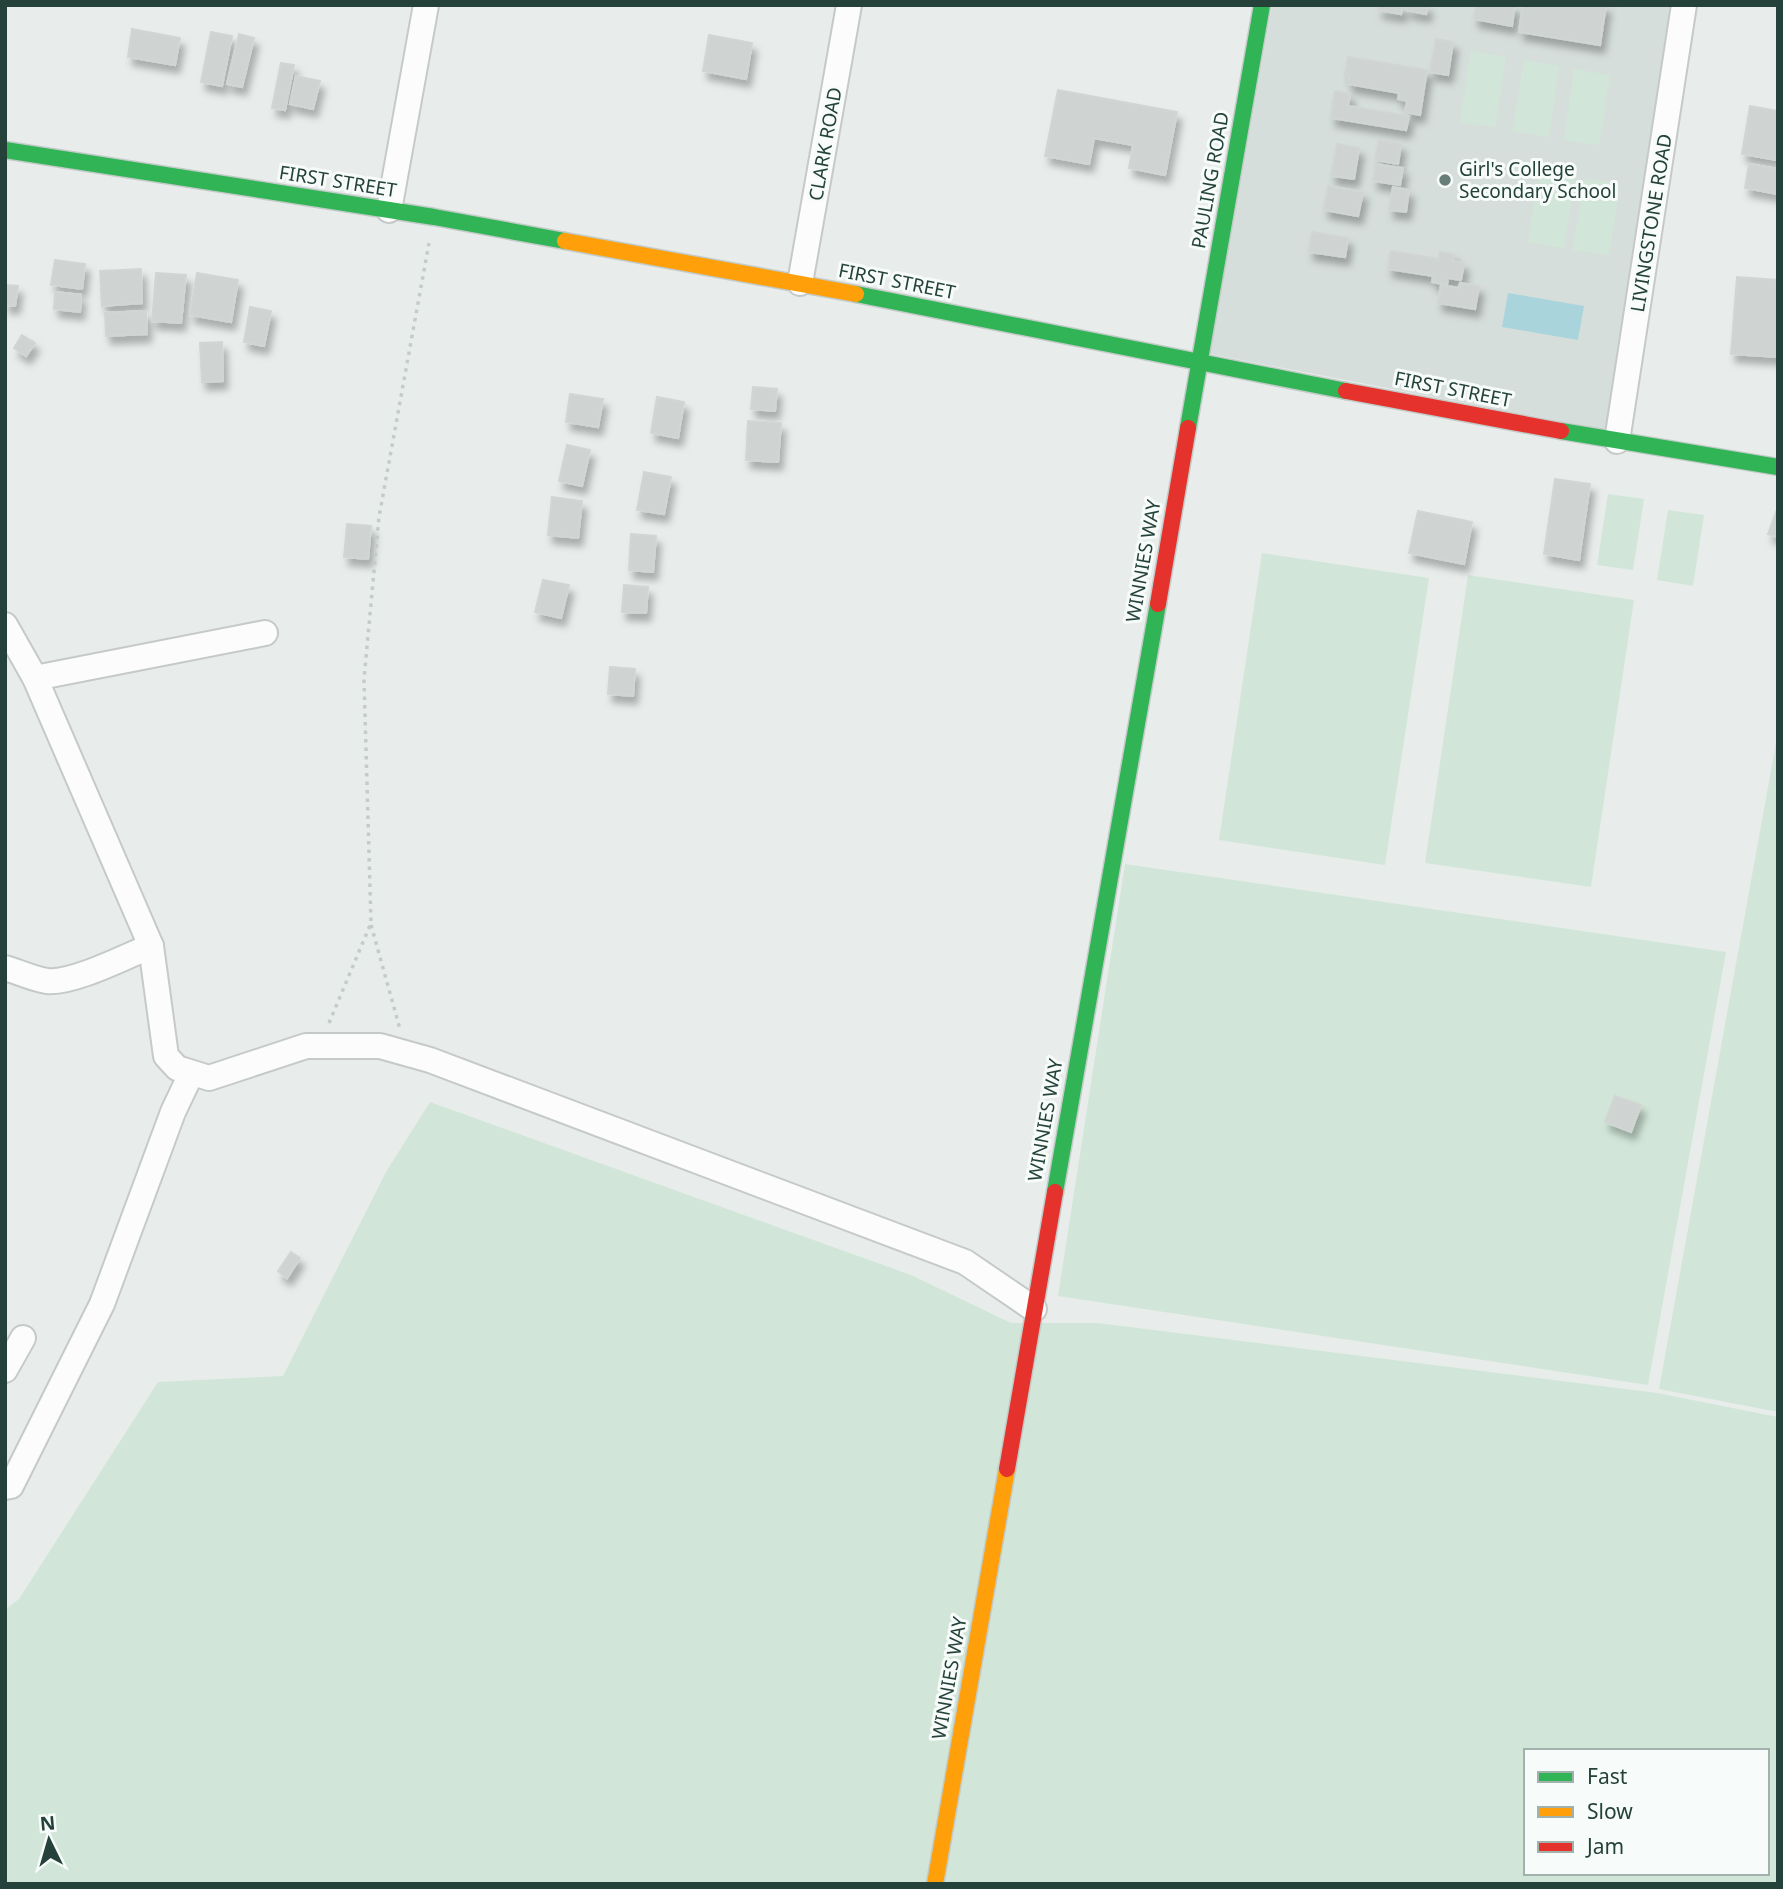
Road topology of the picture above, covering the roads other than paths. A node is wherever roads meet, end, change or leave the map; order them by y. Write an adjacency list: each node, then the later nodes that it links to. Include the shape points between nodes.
1 (426, 5): 6 (street)
2 (849, 5): 7 (street, CLARK ROAD)
3 (1262, 5): 8 (street, PAULING ROAD)
4 (1684, 5): 9 (street, LIVINGSTONE ROAD)
5 (5, 150): 6 (street, FIRST STREET)
6 (389, 210): 7 (street, FIRST STREET)
7 (800, 283): 8 (street, FIRST STREET)
8 (1199, 363): 9 (street, FIRST STREET); 17 (street, WINNIES WAY)
9 (1617, 441): 10 (street, FIRST STREET)
10 (1778, 467)
11 (5, 625): 13 (street)
12 (265, 633): 13 (street)
13 (35, 678): 14 (street)
14 (151, 946): 15 (street, via 59,981); 16 (street, via 166,1056)
15 (5, 968)
16 (191, 1074): 17 (street, via 209,1078 306,1046 380,1046 406,1053 965,1262); 20 (street, via 102,1304 11,1486)
17 (1034, 1309): 21 (street, WINNIES WAY)
18 (23, 1338): 19 (street)
19 (5, 1370)
20 (5, 1488)
21 (935, 1884)

